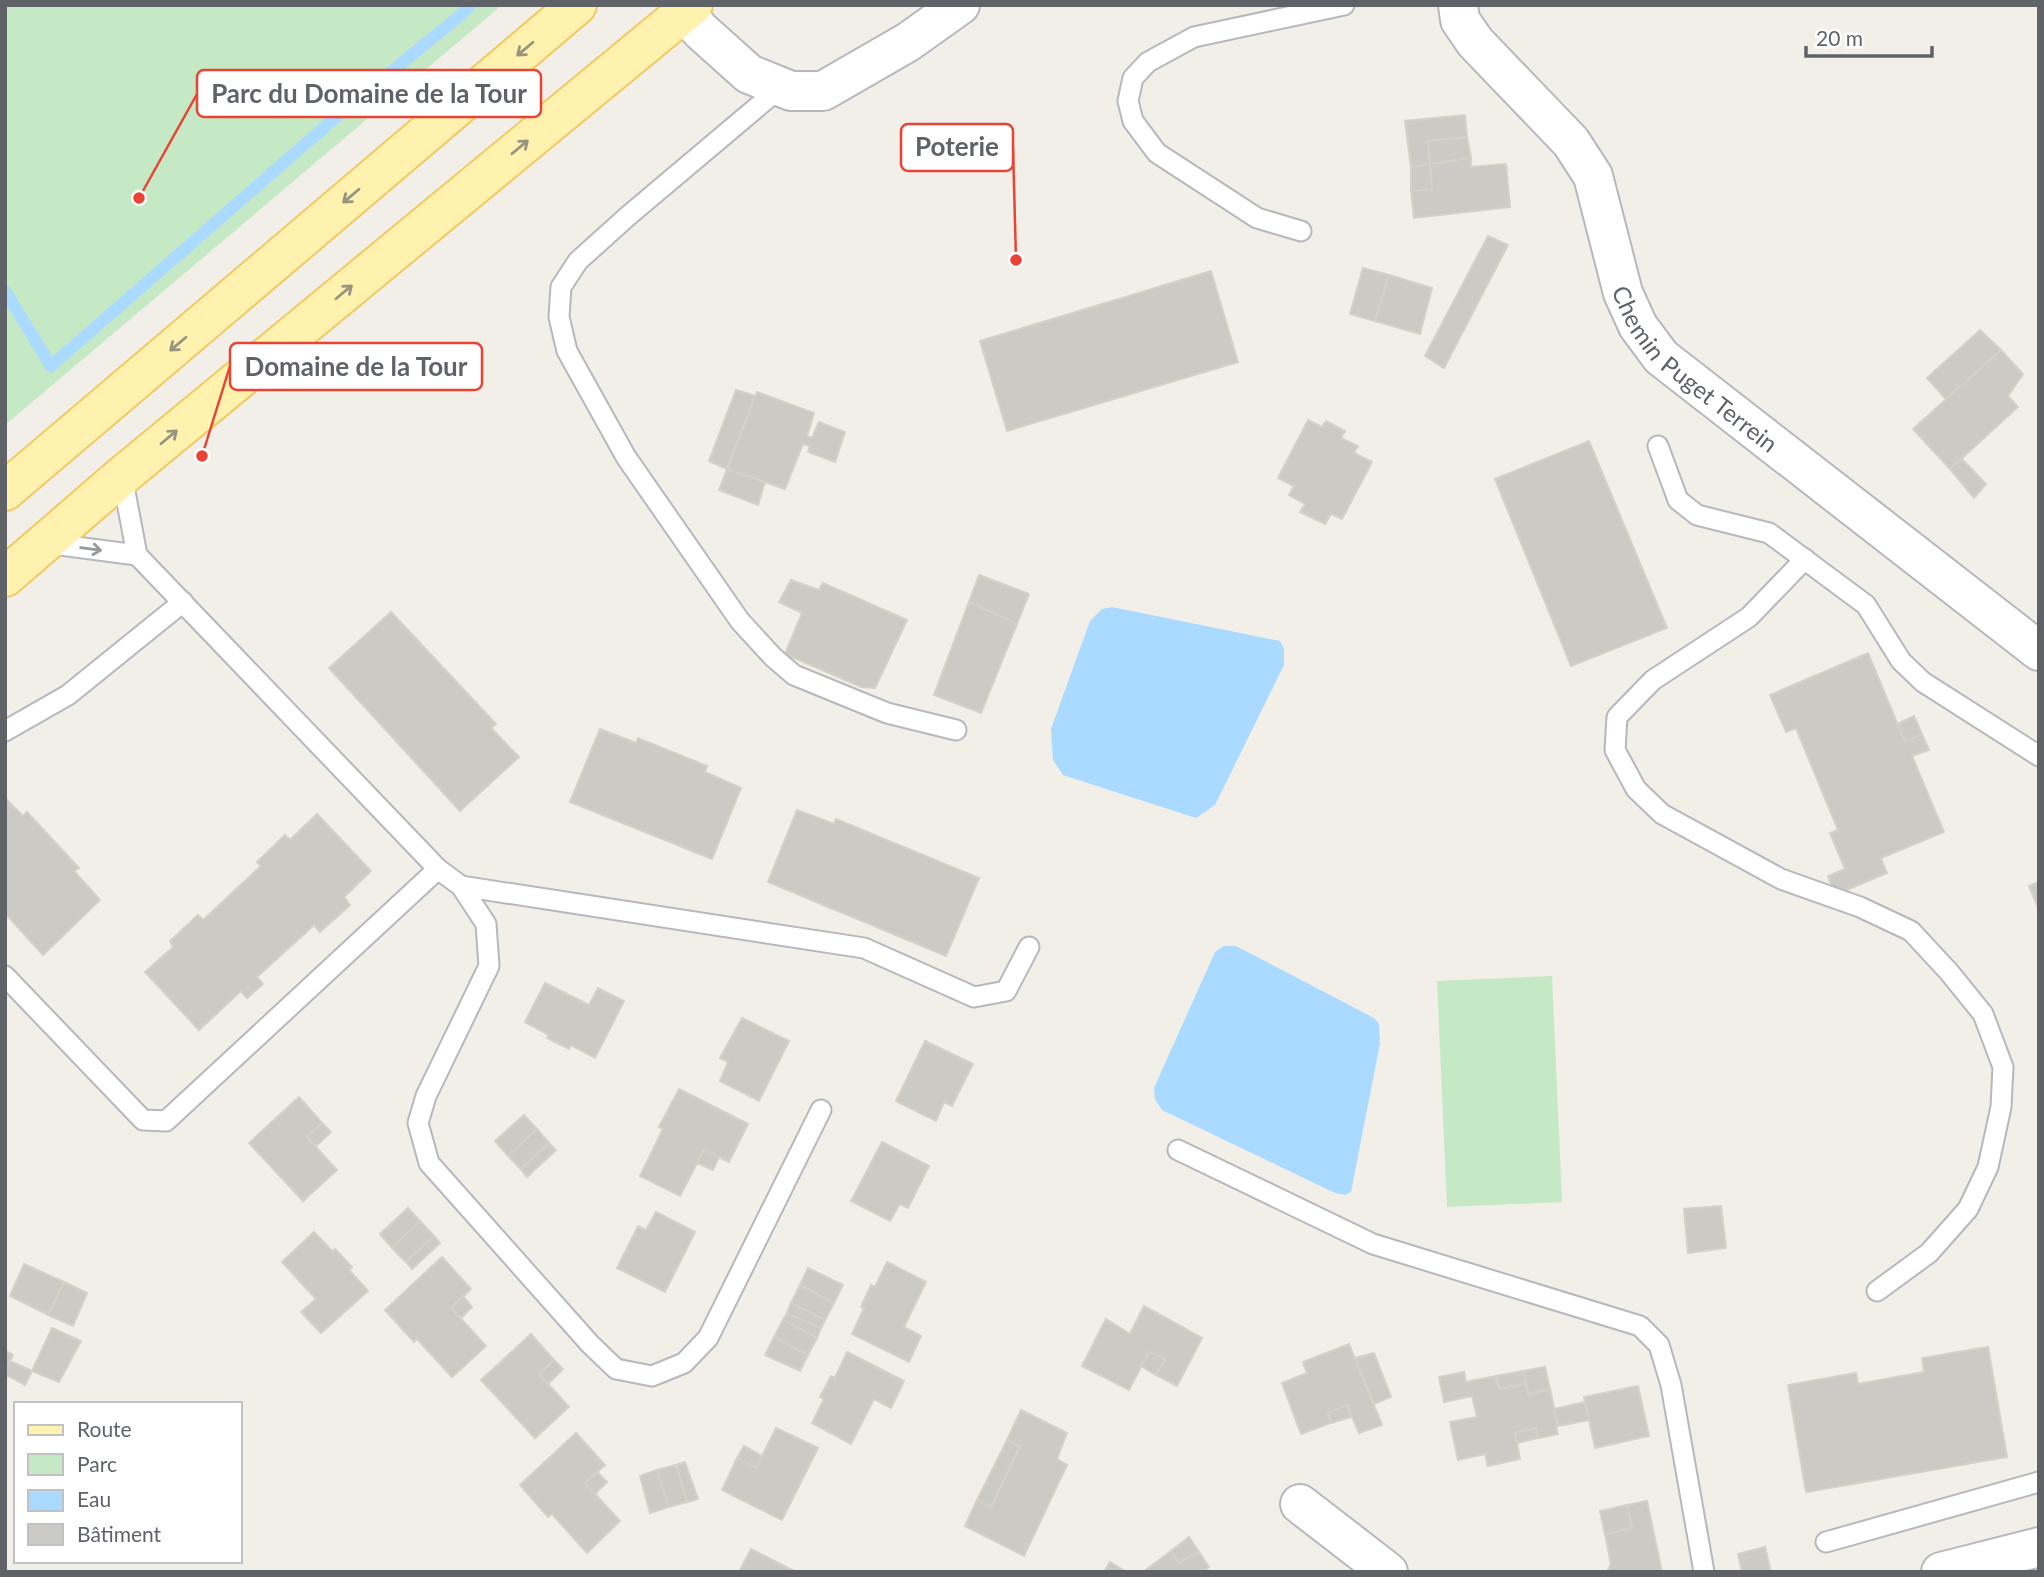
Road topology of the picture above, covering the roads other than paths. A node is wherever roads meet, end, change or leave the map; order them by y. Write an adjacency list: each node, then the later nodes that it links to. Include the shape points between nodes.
1 (577, 5): 10 (main road, one-way to 10)
2 (960, 5): 6 (street, via 908,42 823,91)
3 (1344, 5): 7 (lane, via 1194,37 1148,62 1133,78 1128,100 1133,121 1157,153 1257,218)
4 (1458, 5): 16 (street, Chemin Puget Terrein, via 1460,20 1475,42 1571,142 1593,176 1623,293 1638,326 1661,357)
5 (689, 9): 6 (street, via 701,30 749,74); 9 (main road, one-way to 5)
6 (781, 87): 17 (lane, via 578,261 561,287 559,317 567,351 626,457 740,621 773,657 794,675 887,713)
7 (1301, 231)
8 (1658, 446): 13 (lane, via 1678,500 1697,515 1769,533)
9 (121, 476): 11 (main road); 12 (lane)
10 (5, 491)
11 (44, 543): 12 (lane, one-way to 12); 14 (main road)
12 (137, 555): 15 (lane)
13 (1805, 559): 19 (lane, via 1866,605 1901,661 1923,682); 26 (lane, via 1749,617 1653,680 1617,717 1615,750 1636,789 1662,814 1782,880 1860,907 1911,931 1983,1014 2003,1067 2001,1107 1988,1167 1968,1209 1929,1253)
14 (5, 577)
15 (183, 602): 18 (lane, via 68,695); 20 (lane)
16 (2039, 651)
17 (956, 730)
18 (5, 731)
19 (2039, 756)
20 (438, 869): 21 (lane); 23 (lane, via 166,1121 143,1120)
21 (461, 886): 22 (lane, via 863,948 974,997 1006,991); 24 (lane, via 486,924 489,966 426,1096 418,1123 429,1163 616,1369 652,1376 684,1363 708,1338)
22 (1029, 947)
23 (5, 976)
24 (821, 1110)
25 (1178, 1150): 32 (lane, via 1373,1244 1640,1326 1659,1345 1671,1385)
26 (1877, 1291)
27 (2039, 1482): 29 (lane)
28 (1300, 1504): 31 (street)
29 (1826, 1542)
30 (2039, 1547): 33 (street)
31 (1388, 1572)
32 (1704, 1572)
33 (1941, 1572)

